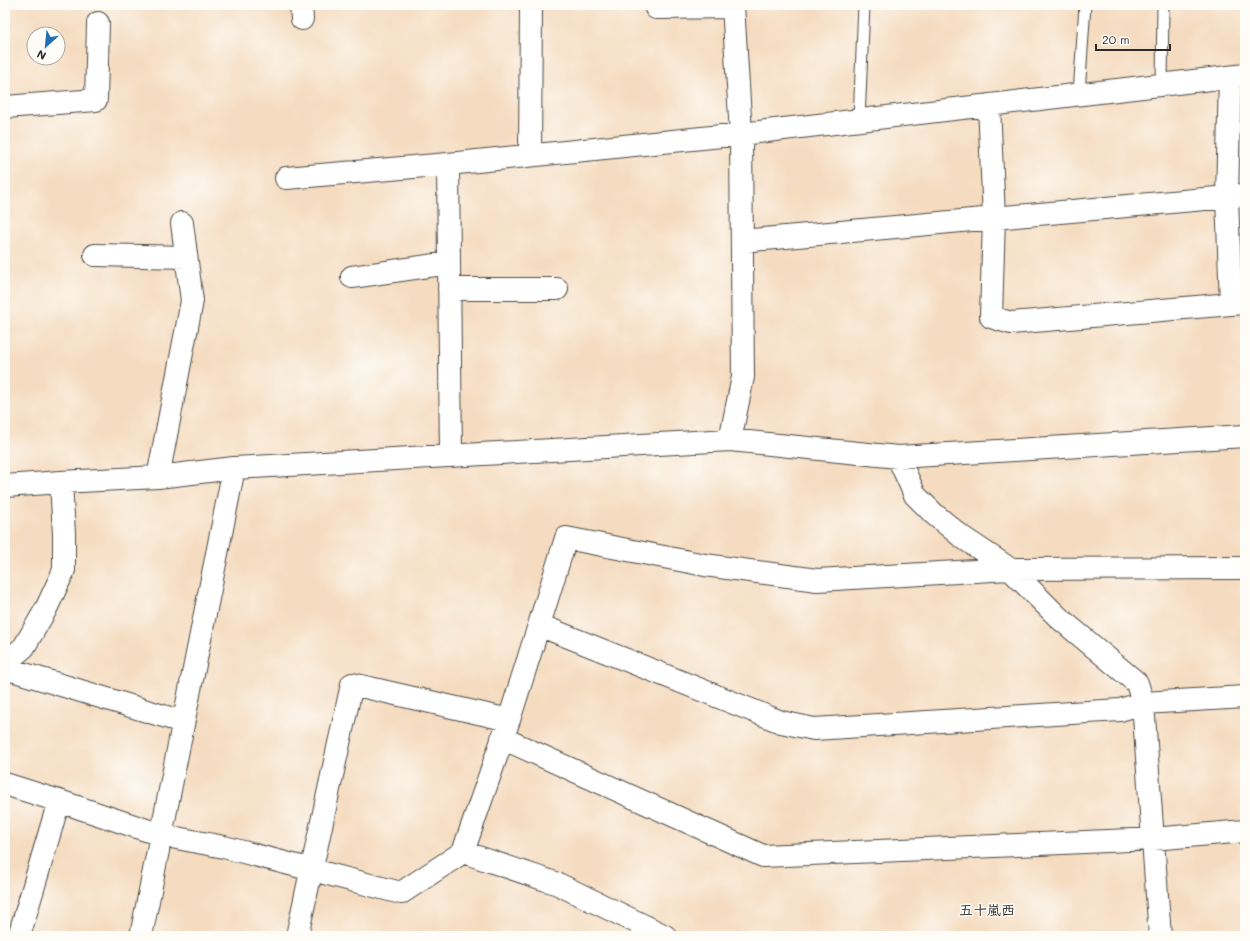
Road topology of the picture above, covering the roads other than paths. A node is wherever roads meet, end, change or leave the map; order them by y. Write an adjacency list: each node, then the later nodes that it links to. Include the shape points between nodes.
1 (531, 5): 15 (street)
2 (864, 5): 13 (lane)
3 (1085, 5): 10 (lane)
4 (1163, 5): 9 (lane)
5 (733, 6): 6 (street); 14 (street)
6 (656, 8)
7 (98, 23): 12 (street, via 96,100)
8 (1238, 76): 9 (street); 18 (street)
9 (1162, 84): 10 (street)
10 (1079, 94): 11 (street)
11 (989, 105): 13 (street); 19 (street)
12 (5, 107)
13 (859, 120): 14 (street)
14 (741, 134): 15 (street); 21 (street)
15 (530, 155): 16 (street)
16 (448, 164): 17 (street); 24 (street)
17 (286, 178)
18 (1236, 196): 19 (street); 28 (street)
19 (994, 218): 21 (street); 28 (street, via 991,317 1011,323)
20 (182, 223): 23 (street)
21 (742, 241): 30 (street, via 743,377)
22 (95, 255): 23 (street)
23 (186, 257): 34 (street, via 192,301)
24 (449, 263): 25 (street); 26 (street)
25 (352, 277)
26 (449, 289): 27 (street); 31 (street)
27 (557, 289)
28 (1238, 304)
29 (1245, 436): 32 (street)
30 (730, 440): 31 (street); 32 (street)
31 (451, 456): 33 (street)
32 (898, 457): 38 (street, via 915,495 962,536)
33 (234, 468): 34 (street); 44 (street)
34 (158, 477): 35 (street)
35 (61, 482): 36 (street); 40 (street, via 64,570 24,647)
36 (5, 486)
37 (1245, 568): 38 (street)
38 (1010, 569): 39 (street, via 817,580 705,565 566,538); 43 (street, via 1058,617 1137,683)
39 (538, 625): 43 (street, via 781,722 814,729 1120,710); 45 (street)
40 (5, 663)
41 (5, 668): 44 (street)
42 (1245, 697): 43 (street)
43 (1143, 703): 50 (street)
44 (183, 722): 49 (street)
45 (505, 729): 50 (street, via 763,856); 51 (street); 52 (street, via 352,684)
46 (5, 784): 47 (street)
47 (59, 800): 49 (street); 53 (street)
48 (1245, 831): 50 (street)
49 (161, 835): 52 (street, via 224,847); 54 (street)
50 (1153, 839): 57 (street)
51 (463, 852): 52 (street, via 401,893); 56 (street, via 558,884)
52 (311, 869): 55 (street)
53 (19, 936)
54 (141, 936)
55 (297, 936)
56 (665, 936)
57 (1160, 936)

